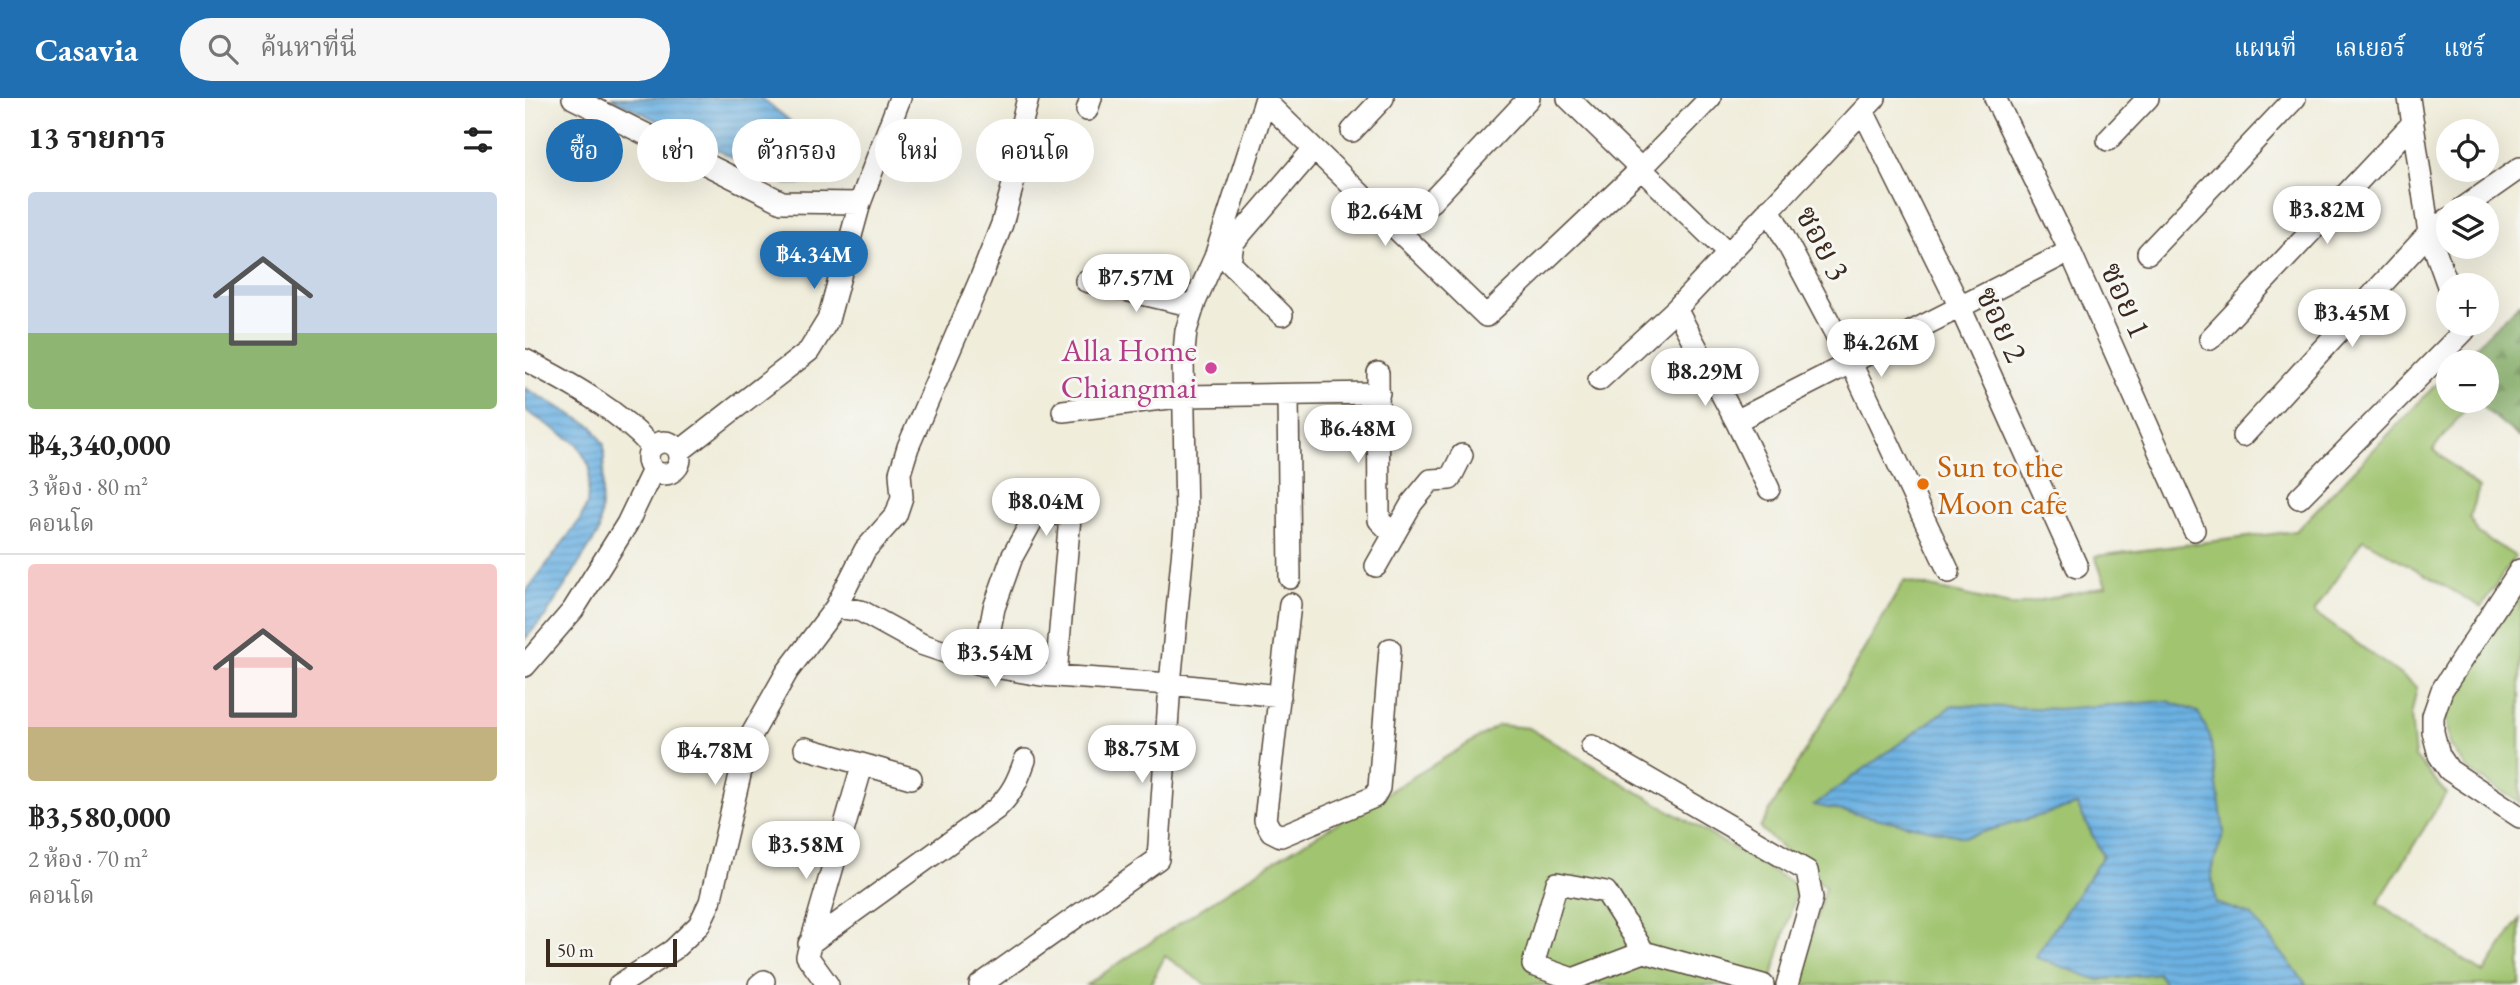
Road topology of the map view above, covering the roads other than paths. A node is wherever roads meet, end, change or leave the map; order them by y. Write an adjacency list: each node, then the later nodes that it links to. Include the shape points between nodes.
1 (573, 98): 22 (street, via 782,202)
2 (900, 98): 22 (street)
3 (1028, 98): 59 (street, via 1017,170 1002,223 908,447 896,516 865,550)
4 (1383, 98): 15 (street)
5 (1529, 98): 21 (street)
6 (1568, 98): 18 (street)
7 (1710, 98): 18 (street)
8 (1995, 98): 26 (street, ซอย 1)
9 (2295, 98): 28 (street)
10 (2409, 98): 14 (street)
11 (1265, 100): 17 (street); 31 (street, via 1215,257)
12 (2141, 101): 16 (street)
13 (1869, 105): 23 (street); 32 (street, ซอย 2)
14 (2413, 123): 25 (street); 36 (street)
15 (1352, 131)
16 (2108, 140)
17 (1313, 150): 18 (street, via 1486,316); 34 (street, via 1233,243 1230,263)
18 (1642, 168): 27 (street)
19 (2520, 168): 20 (street)
20 (2480, 196)
21 (1431, 202)
22 (860, 203): 46 (street, via 828,320 809,351)
23 (1769, 209): 27 (street); 38 (street, ซอย 3)
24 (2436, 228): 25 (street)
25 (2429, 233): 29 (street); 44 (street)
26 (2070, 251): 32 (street); 51 (street, ซอย 1)
27 (1728, 253): 33 (street)
28 (2148, 253)
29 (2443, 273)
30 (1086, 281): 31 (street)
31 (1194, 306): 40 (street, via 1186,331)
32 (1960, 307): 38 (street); 54 (street, ซอย 2)
33 (1676, 309): 39 (street); 43 (street)
34 (1282, 315)
35 (2455, 336): 50 (street)
36 (2210, 339)
37 (525, 360): 45 (street, via 572,385 641,434)
38 (1851, 363): 43 (street); 56 (street, ซอย 3)
39 (1599, 380)
40 (1185, 396): 41 (street); 42 (street); 64 (street, via 1186,517)
41 (1288, 396): 52 (street, via 1378,383 1379,520); 57 (street)
42 (1063, 411)
43 (1736, 421): 49 (street)
44 (2243, 436)
45 (652, 447): 46 (street, via 664,442); 48 (street, via 648,459)
46 (680, 452): 48 (street, via 676,470 665,475)
47 (1462, 455): 52 (street, via 1450,479 1431,480)
48 (653, 470): 61 (street, via 627,524 573,610)
49 (1769, 489)
50 (2299, 498)
51 (2194, 530)
52 (1394, 535): 53 (street)
53 (1377, 566)
54 (2077, 567)
55 (2520, 570): 71 (street, via 2442,690 2433,716 2439,755 2449,770)
56 (1949, 572)
57 (1290, 578)
58 (1290, 604): 65 (street)
59 (837, 607): 62 (street, via 861,611 921,644); 74 (street, via 787,672 748,741 710,901 699,925 673,950)
60 (1390, 649): 65 (street, via 1374,797 1281,836 1271,831 1265,820)
61 (525, 666)
62 (983, 666): 63 (street); 63 (street, via 1007,569 1038,510 1070,517)
63 (1056, 675): 64 (street)
64 (1170, 684): 65 (street); 76 (street, via 1158,859)
65 (1280, 696)
66 (1592, 746): 78 (street, via 1807,872 1812,898)
67 (805, 748): 69 (street)
68 (1025, 760): 72 (street, via 1008,798)
69 (862, 765): 70 (street); 72 (street)
70 (911, 778)
71 (2520, 817)
72 (810, 944): 75 (street, via 807,956)
73 (1644, 953): 73 (street, via 1573,979 1533,965 1557,883 1606,892); 77 (street)
74 (619, 985)
75 (828, 985)
76 (980, 985)
77 (1763, 985)
78 (1787, 985)

